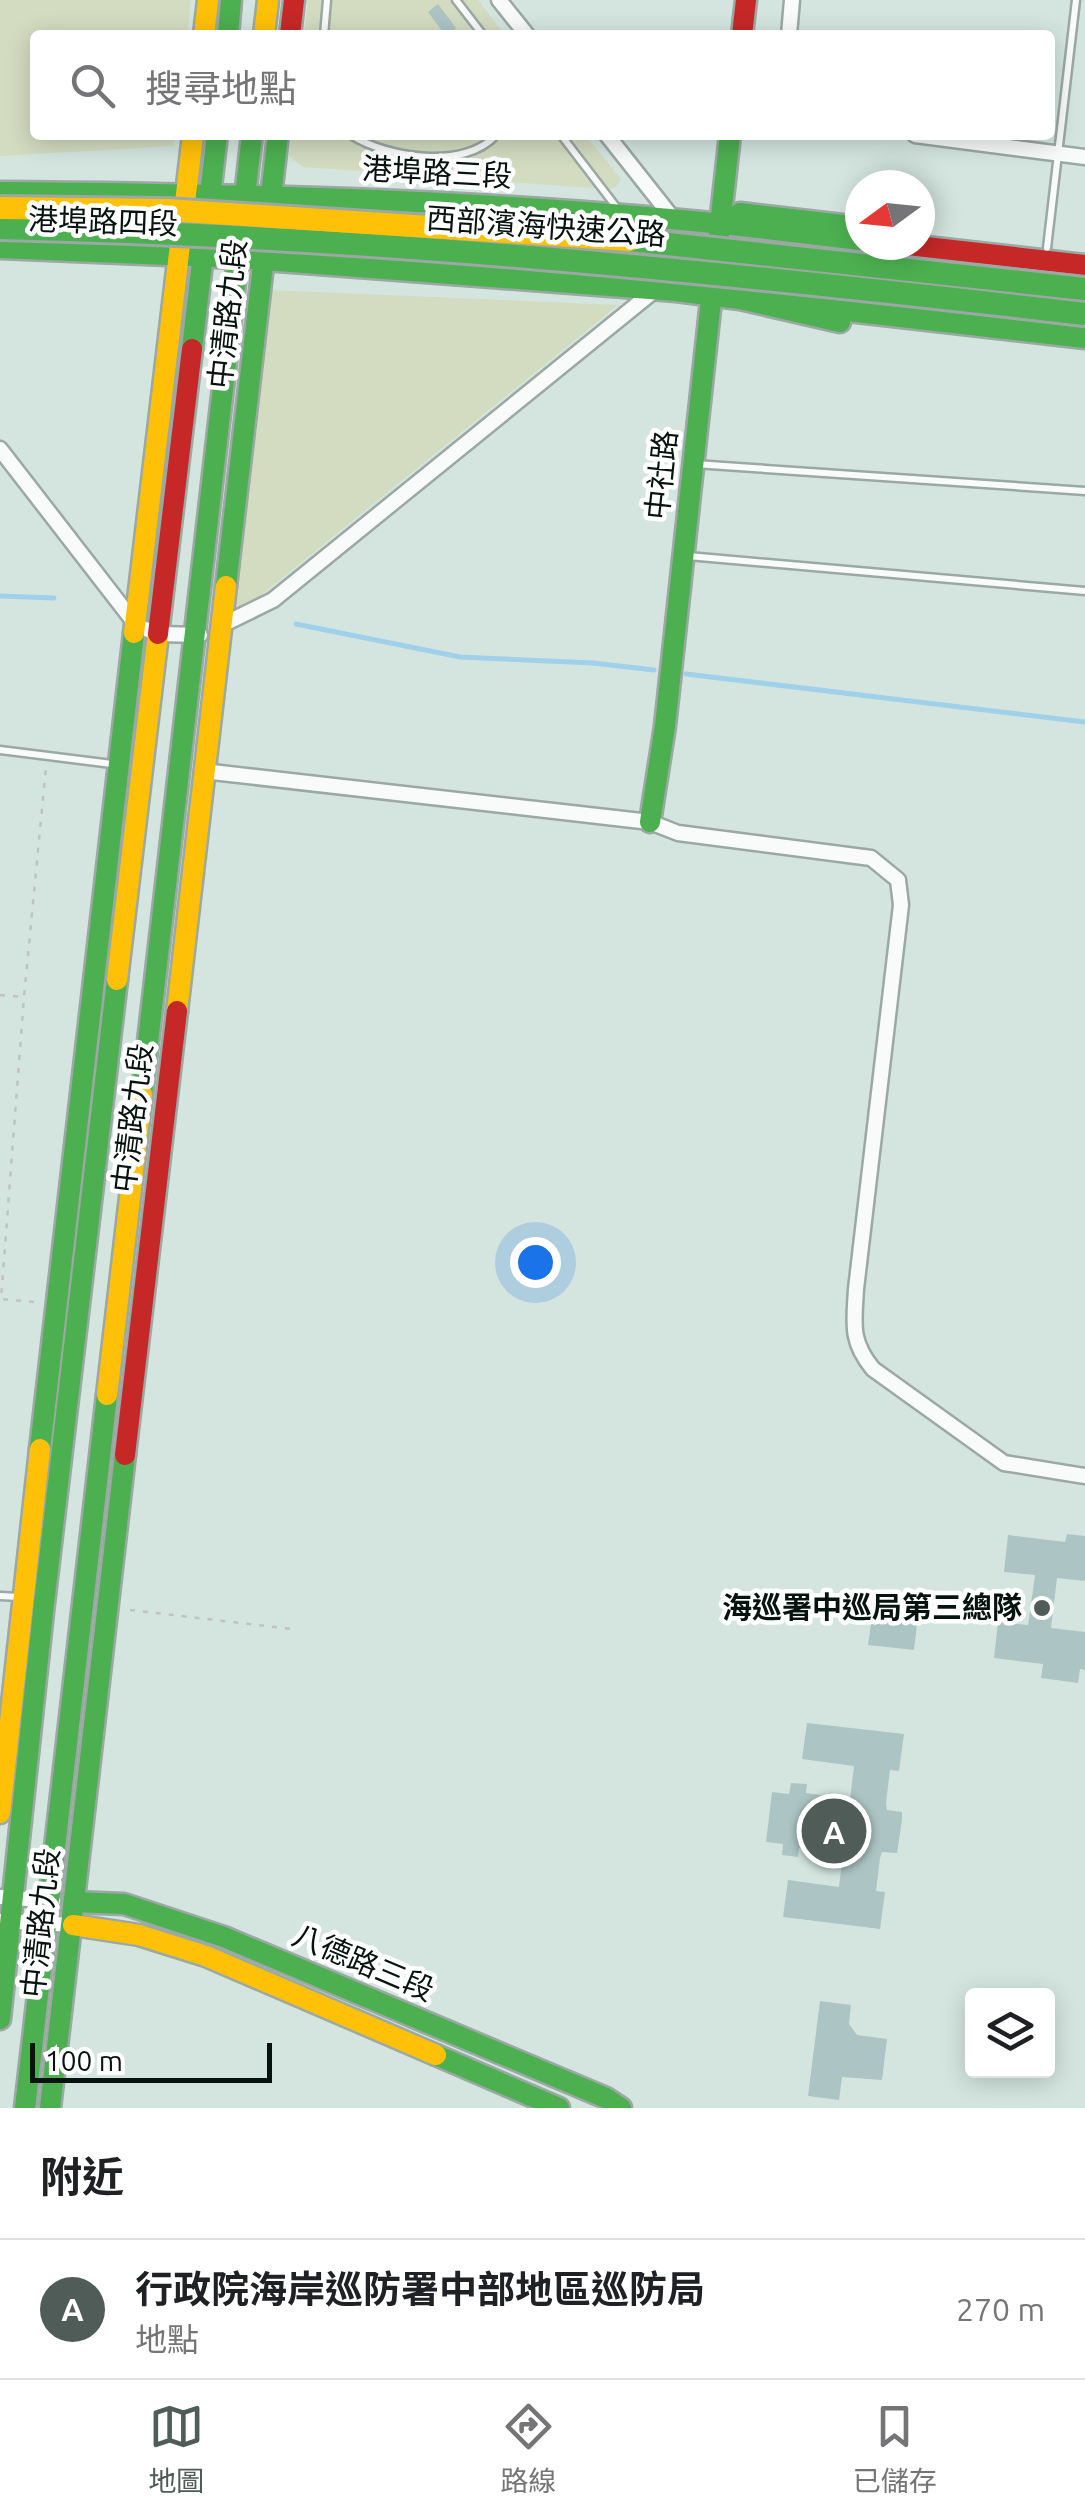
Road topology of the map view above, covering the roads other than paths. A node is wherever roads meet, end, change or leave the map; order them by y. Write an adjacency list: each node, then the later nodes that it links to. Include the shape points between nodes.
1 (208, 0): 11 (main road)
2 (232, 0): 12 (main road)
3 (268, 0): 13 (main road)
4 (294, 0): 14 (main road)
5 (327, 0): 15 (lane)
6 (456, 0): 16 (lane)
7 (500, 0): 17 (street)
8 (746, 0): 18 (main road)
9 (792, 0): 19 (street)
10 (1076, 0): 30 (lane)
11 (205, 30)
12 (229, 30)
13 (265, 30)
14 (291, 30)
15 (324, 30)
16 (479, 30)
17 (523, 30)
18 (743, 30)
19 (789, 30)
20 (192, 140): 33 (main road, 中清路九段)
21 (216, 140): 35 (main road, 中清路九段)
22 (251, 140): 34 (main road, 中清路九段)
23 (277, 140): 36 (main road, 中清路九段)
24 (359, 140): 25 (lane, via 374,148 449,157 472,153)
25 (489, 140)
26 (565, 140): 38 (lane)
27 (611, 140): 39 (street)
28 (729, 140): 40 (main road, 中社路)
29 (953, 140): 30 (street)
30 (1060, 154): 31 (street); 47 (lane)
31 (1085, 157)
32 (0, 192): 33 (main road, 港埠路四段)
33 (187, 192): 35 (main road, 港埠路三段); 49 (main road, 中清路九段)
34 (246, 192): 35 (main road, 港埠路三段); 36 (main road, 港埠路三段); 50 (main road, 中清路九段)
35 (211, 193): 49 (main road, 中清路九段)
36 (271, 194): 38 (main road, 港埠路三段); 51 (main road, 中清路九段)
37 (0, 208): 54 (main road, 西部濱海快速公路, bridge, via 167,210 563,234)
38 (621, 212): 39 (main road, 港埠路三段)
39 (678, 218): 40 (main road, 港埠路三段)
40 (720, 223): 41 (main road, 港埠路三段); 44 (main road, 港埠路三段); 53 (main road, 港埠路三段); 56 (main road, 中社路)
41 (845, 227)
42 (0, 228): 58 (main road, 西部濱海快速公路, bridge, via 157,230 639,264)
43 (935, 236): 47 (main road)
44 (845, 238)
45 (0, 248): 49 (main road, 港埠路四段)
46 (935, 248): 52 (main road)
47 (1048, 248): 48 (main road)
48 (1085, 253)
49 (192, 256): 50 (main road, 港埠路四段); 68 (main road, 中清路九段)
50 (239, 258): 51 (main road, 港埠路四段); 69 (main road, 中清路九段)
51 (264, 261): 55 (main road); 67 (main road, 中清路九段)
52 (1085, 265)
53 (1085, 277)
54 (1085, 289)
55 (656, 290): 56 (main road); 67 (street, via 273,600)
56 (712, 296): 57 (main road); 63 (main road, 中社路)
57 (740, 299): 59 (main road, via 824,296); 60 (main road); 61 (main road, via 822,320)
58 (1085, 314)
59 (1085, 326)
60 (1085, 338)
61 (1085, 350)
62 (0, 448): 68 (street)
63 (694, 464): 64 (lane); 65 (main road, 中社路)
64 (1085, 491)
65 (684, 556): 66 (lane); 73 (main road, 中社路)
66 (1085, 591)
67 (224, 624): 69 (street); 72 (main road, 中清路九段)
68 (148, 630): 69 (street); 71 (main road, 中清路九段); 78 (main road, 中清路九段)
69 (196, 637): 79 (main road, 中清路九段)
70 (0, 750): 71 (lane)
71 (118, 765): 76 (main road, 中清路九段)
72 (203, 772): 73 (street); 80 (main road, 中清路九段)
73 (650, 822): 74 (street, via 678,833 871,858 898,880 901,905 856,1288 858,1351 874,1370 1004,1462)
74 (1085, 1476)
75 (0, 1596): 76 (lane)
76 (25, 1598): 77 (main road, 中清路九段)
77 (0, 1813)
78 (7, 1910): 79 (street); 79 (street); 81 (main road, 中清路九段)
79 (47, 1912): 80 (street); 80 (street); 83 (main road, 中清路九段)
80 (73, 1913): 82 (main road, 八德路三段, via 124,1904 224,1937); 84 (main road, 中清路九段); 85 (main road, 八德路三段, via 206,1956)
81 (0, 2019)
82 (609, 2105)
83 (25, 2108)
84 (50, 2108)
85 (559, 2108)

